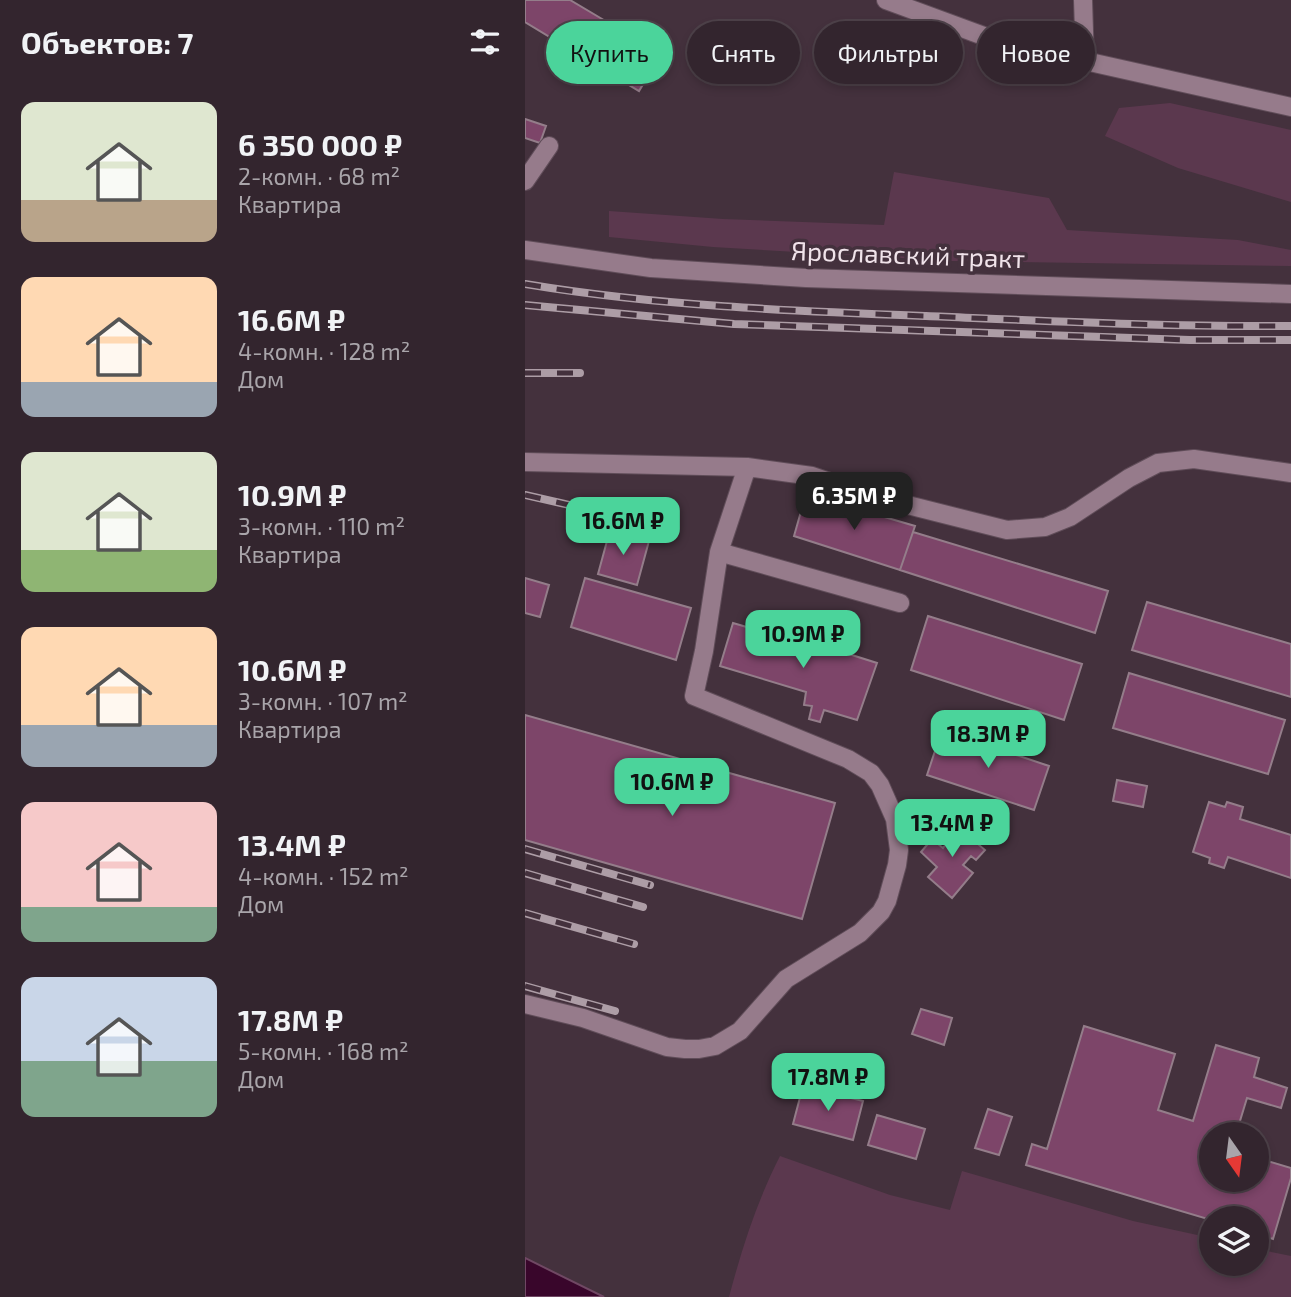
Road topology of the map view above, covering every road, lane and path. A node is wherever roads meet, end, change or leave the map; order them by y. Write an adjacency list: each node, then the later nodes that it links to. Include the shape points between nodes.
1 (886, 0): 4 (street)
2 (1083, 0): 3 (street)
3 (1084, 21)
4 (977, 34)
5 (1095, 64): 6 (street)
6 (1291, 107)
7 (549, 146): 8 (street)
8 (525, 181)
9 (525, 250): 10 (street, Ярославский тракт, via 651,268 793,278)
10 (1291, 294)
11 (525, 462): 12 (street)
12 (747, 467): 13 (street, via 812,477 1007,530 1045,527 1070,517 1158,463 1195,459); 14 (street)
13 (1291, 473)
14 (719, 552): 15 (street); 16 (street, via 694,696 848,759 871,773 888,801 898,835 897,865 887,901 872,923 786,979 740,1031 715,1046 667,1047)
15 (900, 603)
16 (525, 1004)

